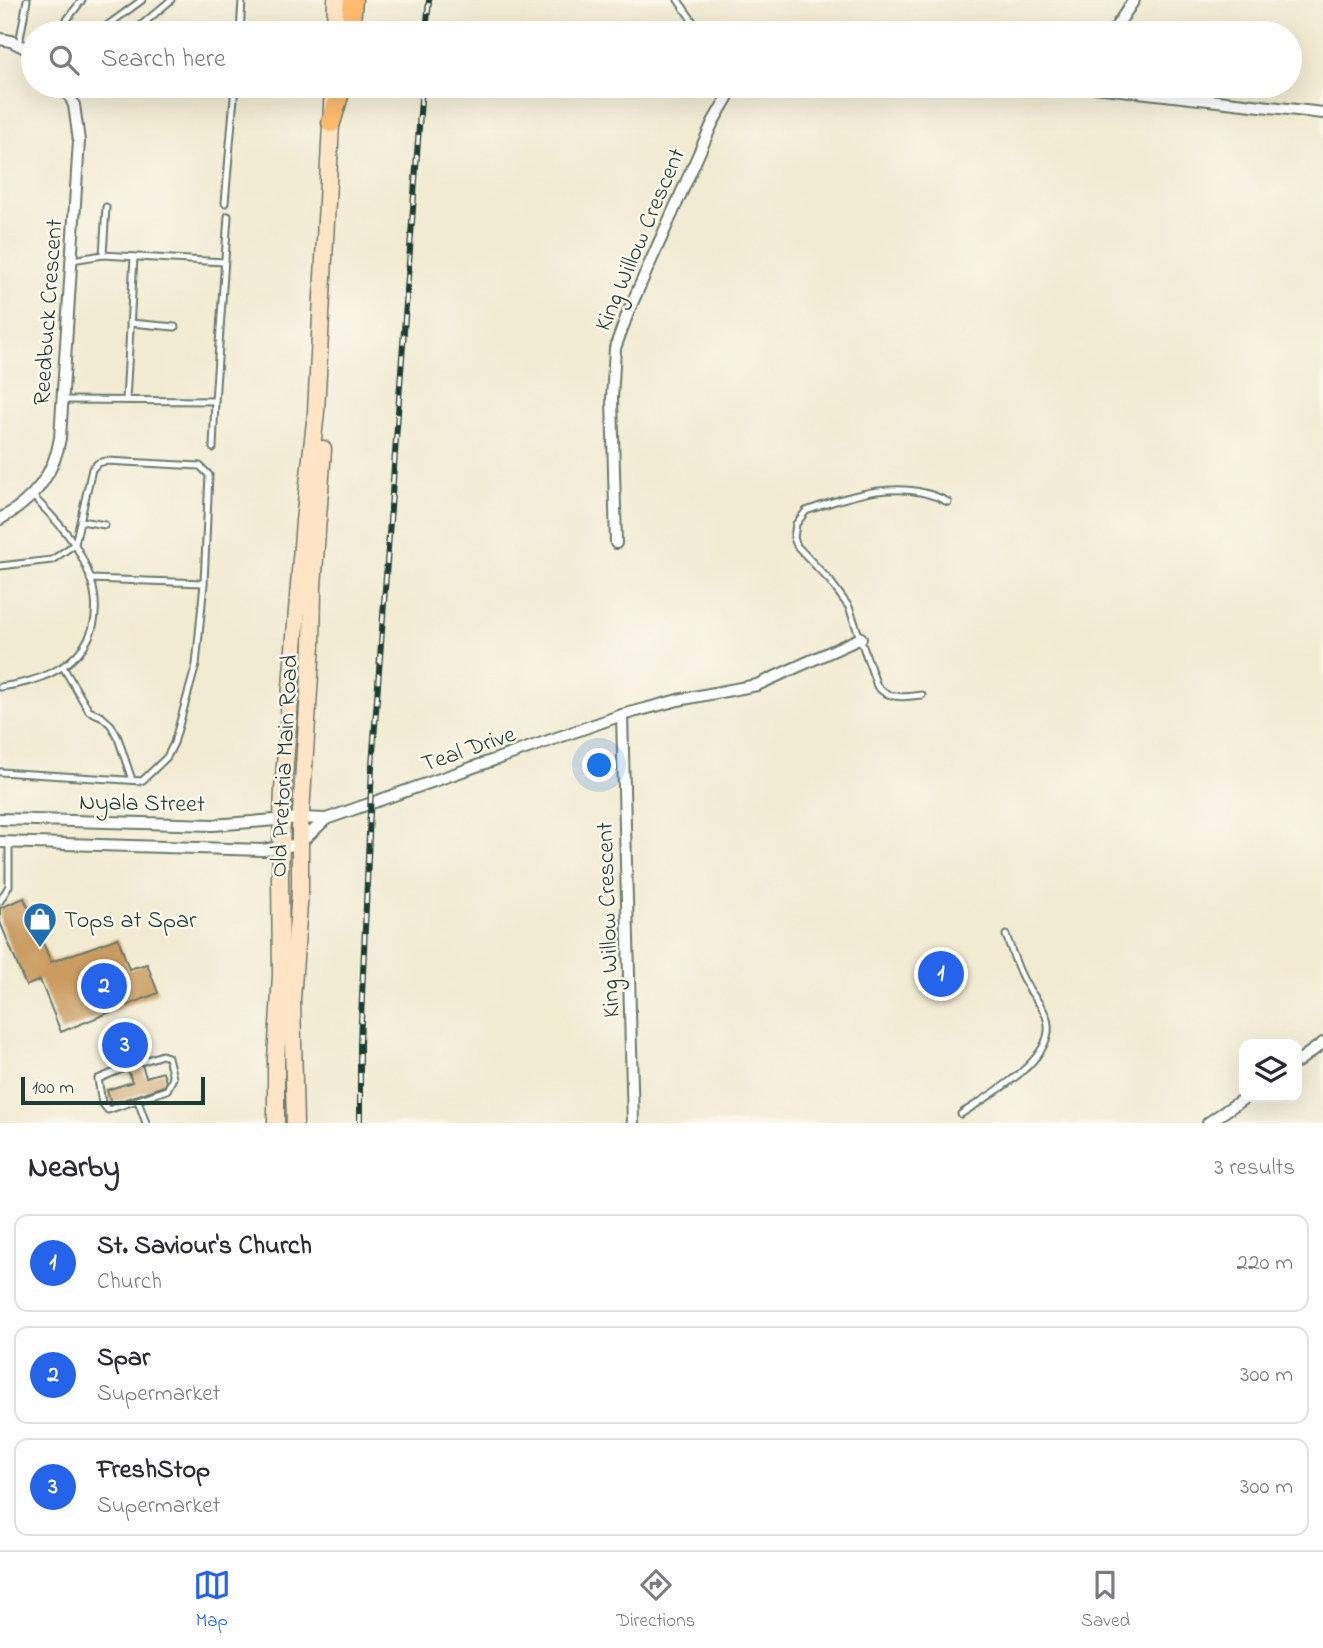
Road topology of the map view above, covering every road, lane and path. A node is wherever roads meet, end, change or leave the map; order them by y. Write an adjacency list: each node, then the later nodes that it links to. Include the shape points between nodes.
1 (27, 0): 10 (lane)
2 (82, 0): 11 (lane)
3 (142, 0): 12 (lane)
4 (171, 0): 13 (lane)
5 (242, 0): 14 (lane)
6 (336, 0): 15 (main road)
7 (353, 0): 16 (main road)
8 (678, 0): 17 (lane)
9 (1134, 0): 18 (street)
10 (23, 21)
11 (66, 21)
12 (113, 21)
13 (146, 21)
14 (241, 21)
15 (335, 21)
16 (351, 21)
17 (693, 21)
18 (1120, 21)
19 (21, 33): 21 (lane)
20 (0, 39): 21 (street)
21 (19, 44)
22 (71, 98): 35 (street, Reedbuck Crescent, via 79,141)
23 (234, 98): 30 (lane)
24 (332, 98): 29 (main road, Old Pretoria Main Road)
25 (338, 98): 29 (main road)
26 (727, 98): 49 (street, King Willow Crescent, via 615,348)
27 (1193, 98): 28 (street)
28 (1323, 113)
29 (331, 123): 42 (main road, Old Pretoria Main Road)
30 (225, 202)
31 (106, 207): 33 (lane)
32 (228, 216): 36 (lane)
33 (103, 255): 34 (lane); 35 (lane)
34 (134, 257): 36 (lane); 37 (lane)
35 (72, 260): 39 (street, Reedbuck Crescent)
36 (224, 262): 41 (lane)
37 (130, 323): 38 (lane); 40 (lane)
38 (175, 327)
39 (63, 400): 40 (lane); 44 (street, Reedbuck Crescent, via 58,450)
40 (126, 400): 41 (lane)
41 (215, 401): 43 (lane)
42 (316, 412): 61 (main road, Old Pretoria Main Road, via 323,439); 64 (main road, Old Pretoria Main Road)
43 (213, 448)
44 (33, 496): 46 (street, Reedbuck Crescent); 50 (lane)
45 (948, 502): 54 (lane, via 891,488 800,516 794,531 797,546 845,600)
46 (0, 519)
47 (81, 521): 48 (lane); 50 (lane); 53 (lane, via 92,469 98,463 200,466 209,475 210,485)
48 (105, 525)
49 (616, 543)
50 (75, 544): 51 (lane, via 52,560); 52 (lane)
51 (0, 566)
52 (90, 579): 53 (lane); 55 (lane, via 92,634 83,650)
53 (204, 583): 60 (lane, via 196,665 174,743 167,757 142,780)
54 (861, 638): 57 (lane, via 870,671 883,693 904,698); 58 (street, Teal Drive, via 757,685)
55 (63, 667): 56 (lane, via 46,677); 60 (lane, via 89,710 111,725)
56 (0, 687)
57 (922, 695)
58 (622, 715): 63 (street, Teal Drive); 80 (street, King Willow Crescent)
59 (0, 772): 60 (lane)
60 (132, 780)
61 (301, 818): 63 (street, Teal Drive); 64 (street, Nyala Street); 66 (main road, Old Pretoria Main Road)
62 (0, 819): 64 (street, Nyala Street, via 213,825)
63 (327, 819): 66 (street, Teal Drive)
64 (282, 820): 67 (main road, Old Pretoria Main Road)
65 (5, 842): 67 (street, Nyala Street, via 211,850); 68 (lane, via 9,886)
66 (299, 844): 67 (street, Nyala Street); 79 (main road, Old Pretoria Main Road, via 292,999)
67 (282, 847): 78 (main road, Old Pretoria Main Road)
68 (0, 901)
69 (1006, 934): 76 (lane, via 1022,977 1046,1014 1048,1038 1015,1078)
70 (1323, 1043): 71 (street)
71 (1302, 1058)
72 (141, 1062): 74 (lane, via 165,1055 173,1078 167,1090)
73 (127, 1067): 74 (lane, via 98,1079 102,1103 111,1111)
74 (138, 1101): 77 (lane)
75 (1239, 1102): 81 (street)
76 (961, 1114)
77 (146, 1123)
78 (276, 1123)
79 (295, 1123)
80 (633, 1123)
81 (1208, 1123)

